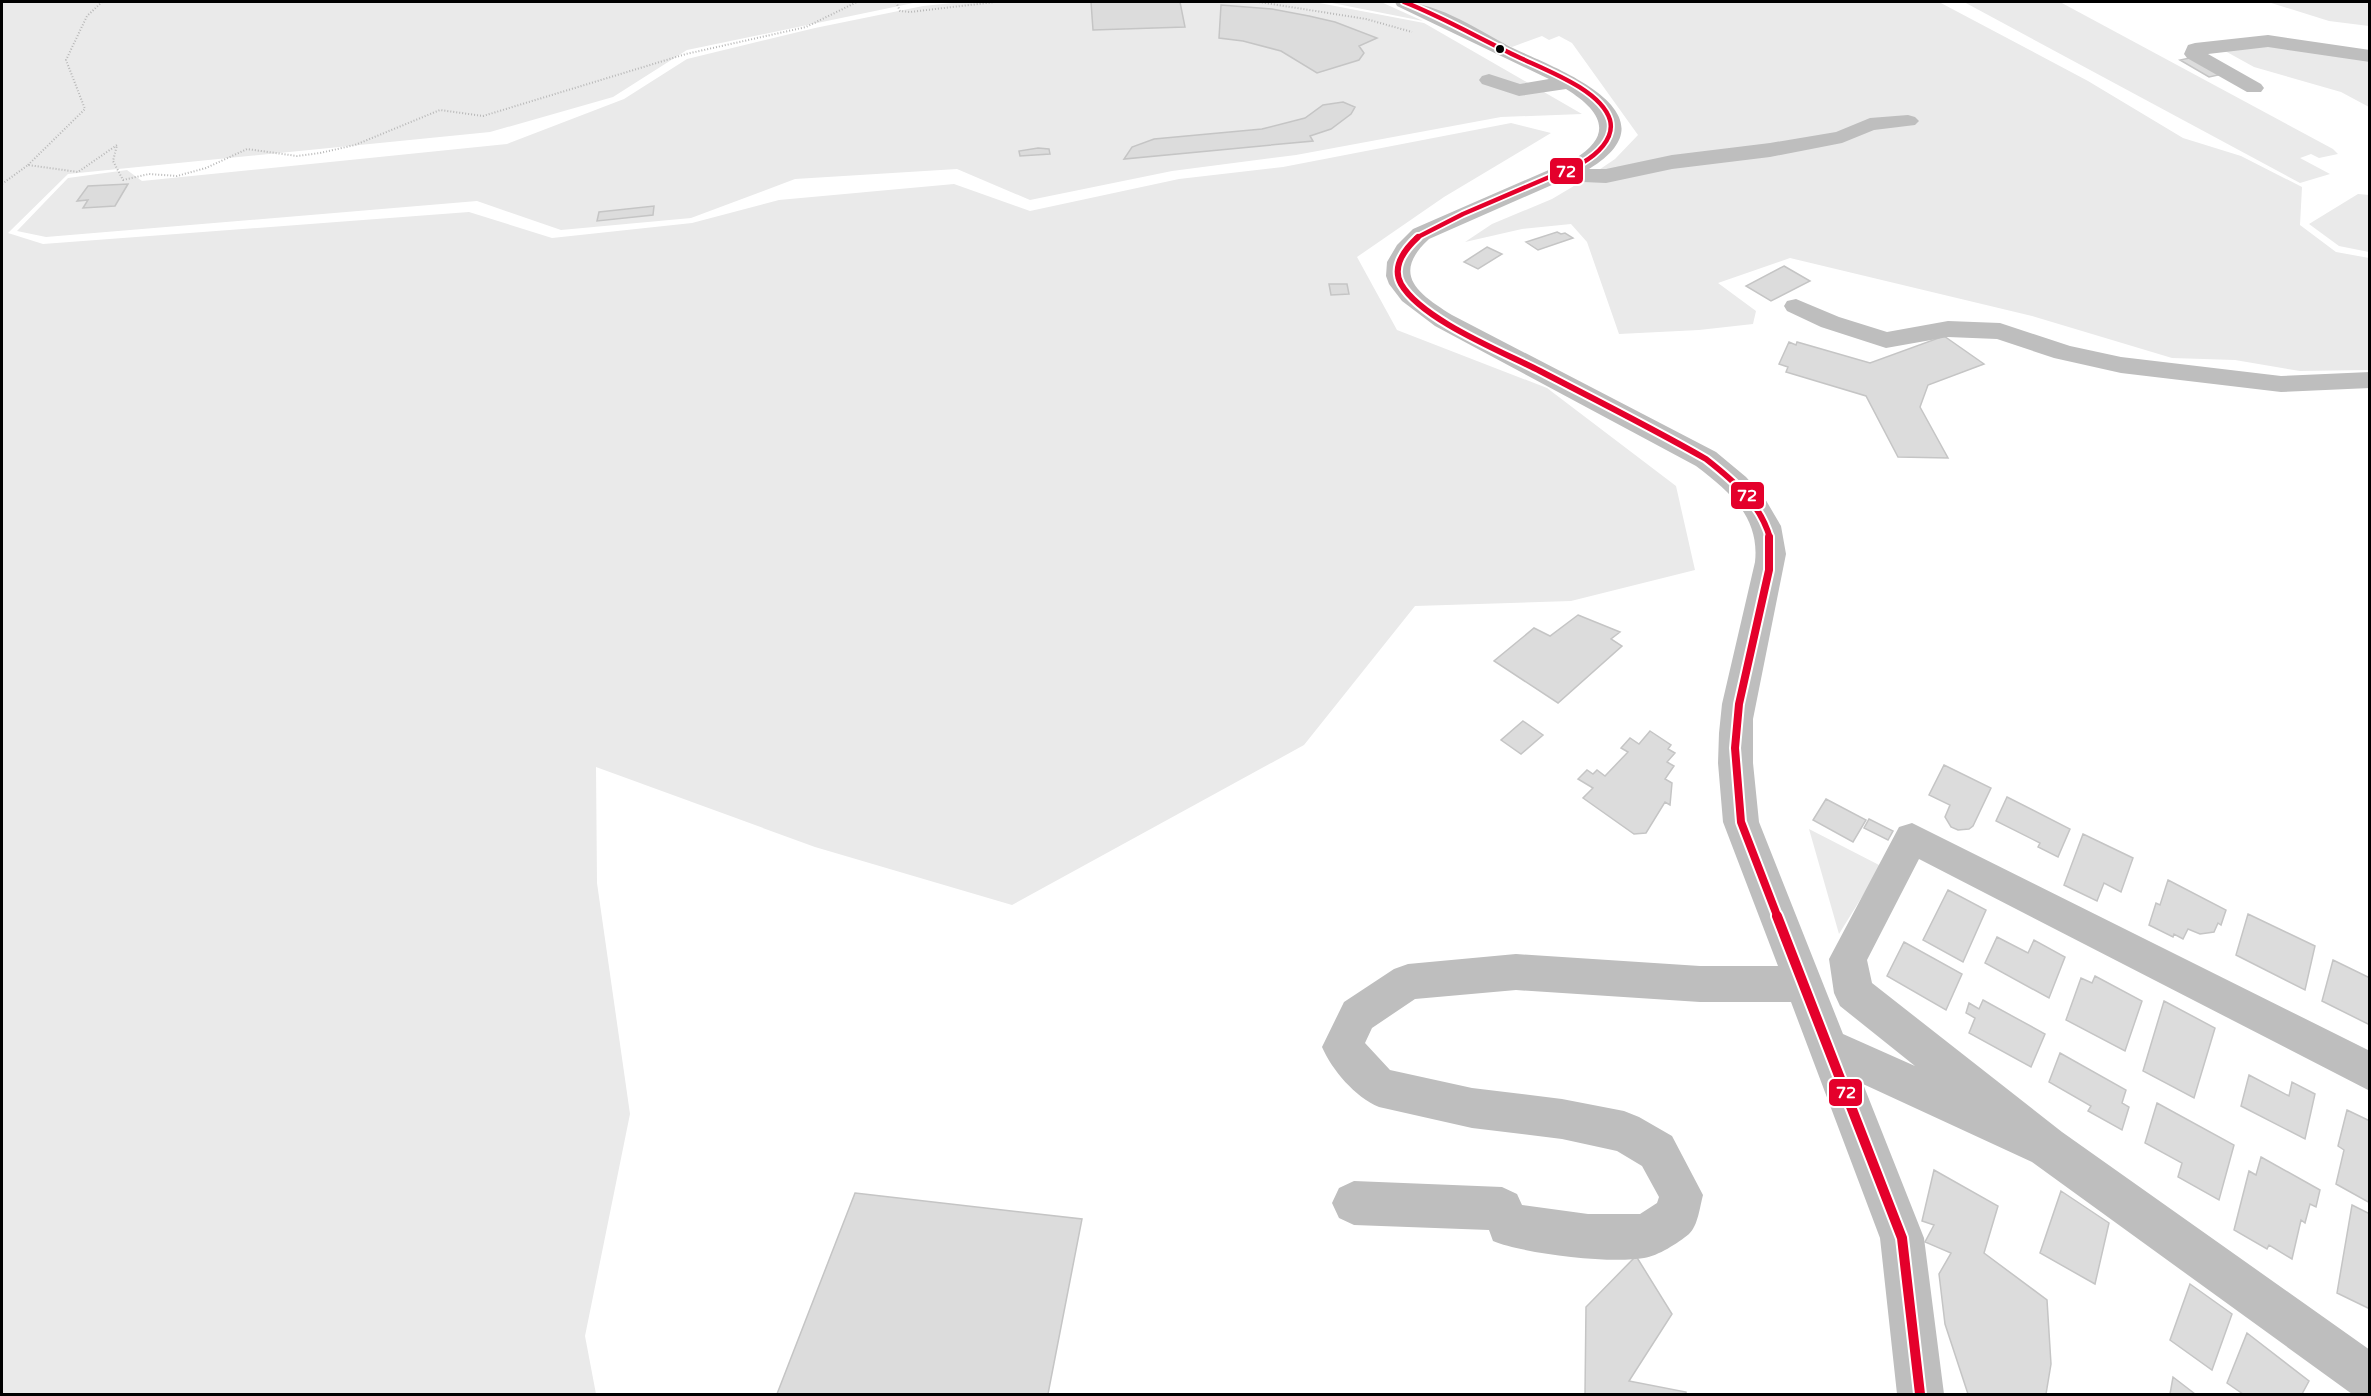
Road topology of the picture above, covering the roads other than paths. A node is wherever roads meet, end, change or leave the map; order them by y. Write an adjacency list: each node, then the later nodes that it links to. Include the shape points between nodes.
1 (1404, 2): 4 (street)
2 (2370, 56): 5 (street, via 2268,41 2195,49 2194,54)
3 (1489, 80): 4 (street, via 1519,90)
4 (1570, 82): 7 (street, via 1602,106 1611,131 1596,154)
5 (2254, 88)
6 (1908, 121): 7 (street, via 1870,124 1842,137 1672,162 1606,176 1583,175)
7 (1569, 169): 10 (street, via 1422,234 1400,257 1397,270 1401,284 1411,297 1455,327 1706,459 1750,499 1763,520 1770,539 1768,576 1738,706 1734,756 1741,822)
8 (1796, 306): 9 (street, via 1886,340 1948,329 2000,331 2109,362 2235,380 2281,384)
9 (2370, 380)
10 (1803, 984): 11 (street); 14 (street, via 1700,984 1516,972 1408,982 1358,1015 1342,1047 1378,1087 1472,1108 1562,1119 1624,1132 1656,1151 1681,1195 1675,1217 1644,1236 1587,1236 1509,1225 1502,1209)
11 (1827, 1047): 13 (street); 16 (street, via 1902,1238)
12 (2370, 1072): 13 (street, via 1912,838 1848,959 1854,993)
13 (2048, 1147): 15 (street)
14 (1354, 1203)
15 (2370, 1379)
16 (1920, 1395)

